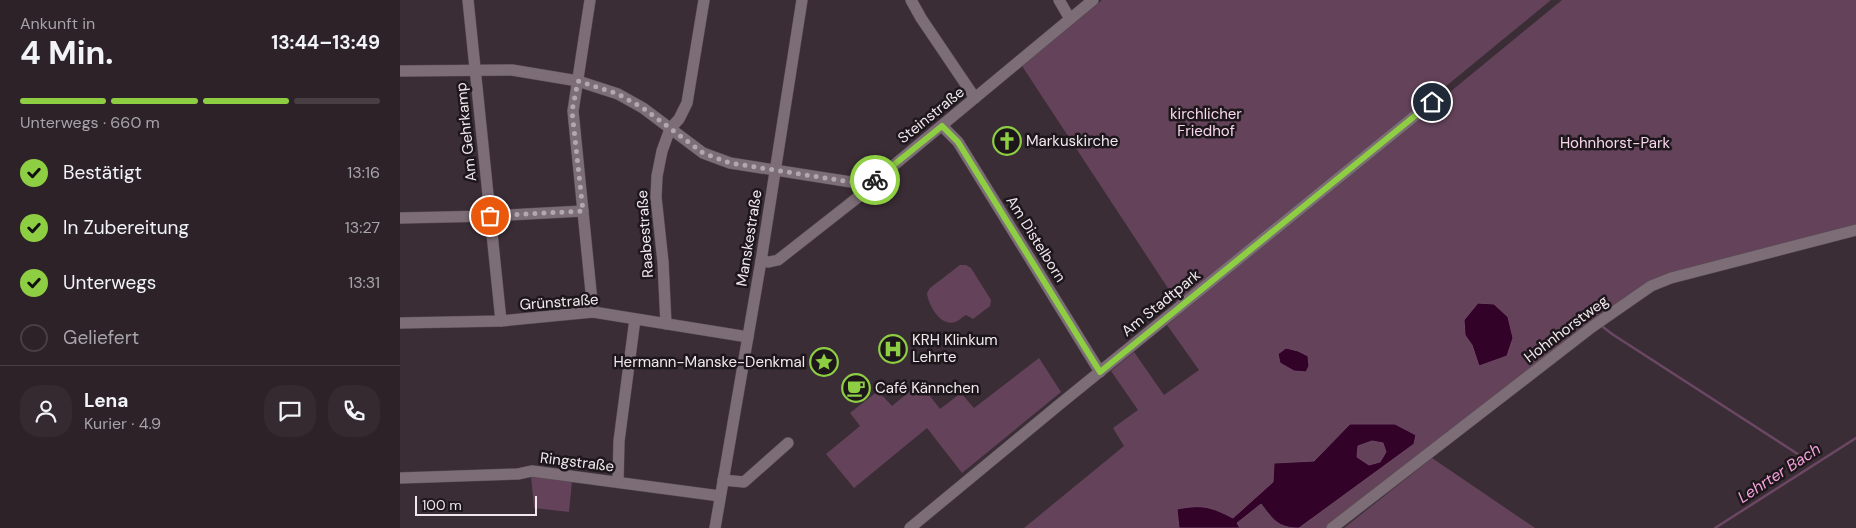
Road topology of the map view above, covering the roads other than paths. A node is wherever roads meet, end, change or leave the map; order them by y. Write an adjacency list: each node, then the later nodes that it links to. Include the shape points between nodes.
1 (468, 0): 9 (street, Am Gehrkamp)
2 (590, 0): 11 (street)
3 (704, 0): 15 (street, Raabestraße, via 687,103)
4 (802, 0): 16 (street, Manskestraße)
5 (911, 0): 12 (street)
6 (1058, 0): 8 (street)
7 (1093, 0): 8 (street, Steinstraße)
8 (1070, 19): 12 (street, Steinstraße)
9 (475, 70): 10 (street); 11 (street, via 512,70); 19 (street, Am Gehrkamp)
10 (400, 71)
11 (578, 81): 15 (street, via 618,94); 18 (street, via 572,111)
12 (975, 98): 14 (street, Steinstraße)
13 (1432, 102): 29 (street, Am Stadtpark)
14 (942, 126): 17 (street, Steinstraße); 29 (street, Am Distelborn, via 958,142)
15 (670, 129): 16 (street, via 703,153 730,163); 27 (street, Raabestraße, via 656,176)
16 (775, 170): 17 (street); 22 (street, Manskestraße)
17 (870, 185): 22 (street, Steinstraße, via 778,260)
18 (583, 211): 19 (street); 23 (street)
19 (490, 216): 20 (street); 25 (street, Am Gehrkamp)
20 (400, 218)
21 (1856, 230): 37 (street, Hohnhorstweg, via 1651,286 1592,327)
22 (761, 261): 28 (street, Manskestraße)
23 (593, 312): 24 (street, Grünstraße); 25 (street, Grünstraße)
24 (635, 318): 27 (street, Grünstraße); 33 (street, via 619,441)
25 (502, 321): 26 (street, Grünstraße)
26 (400, 324)
27 (666, 324): 28 (street, Grünstraße)
28 (748, 337): 32 (street, Manskestraße)
29 (1100, 372): 36 (street, Am Stadtpark)
30 (788, 443): 32 (street, via 744,482)
31 (400, 478): 33 (street, Ringstraße, via 532,471)
32 (723, 480): 34 (street, Manskestraße)
33 (618, 482): 34 (street, Ringstraße)
34 (720, 496): 35 (street, Manskestraße)
35 (715, 528)
36 (910, 528)
37 (1332, 528)

